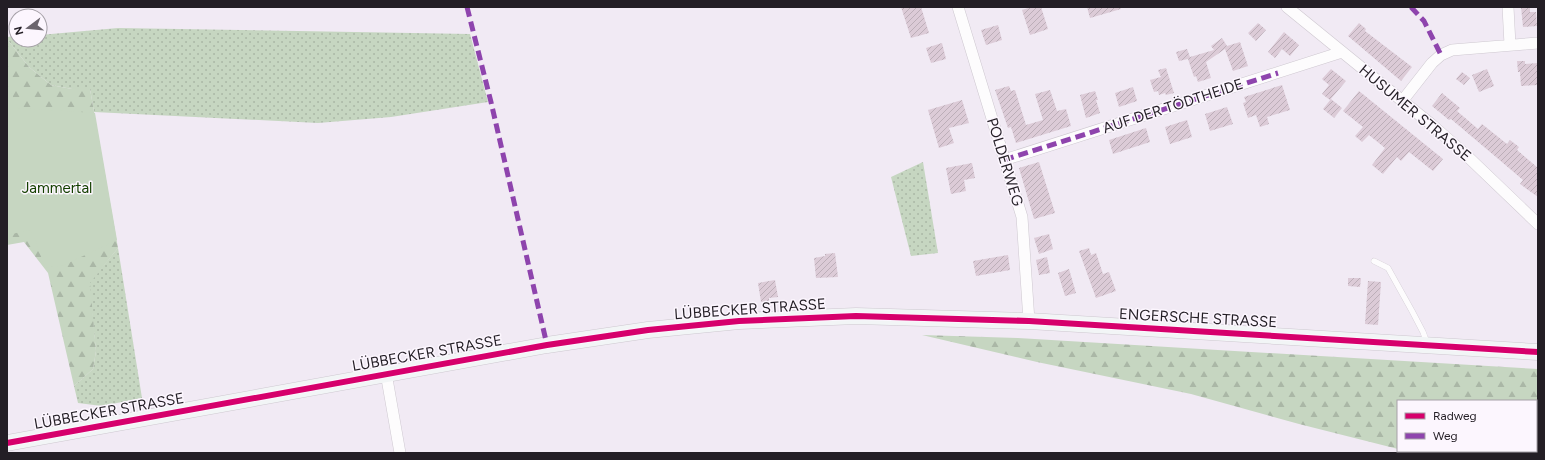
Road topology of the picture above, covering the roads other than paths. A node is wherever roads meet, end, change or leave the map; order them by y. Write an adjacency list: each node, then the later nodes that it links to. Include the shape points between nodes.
1 (958, 7): 8 (street, POLDERWEG)
2 (1287, 7): 6 (street, HUSUMER STRASSE)
3 (1508, 7): 5 (street)
4 (1538, 43): 5 (street)
5 (1510, 45): 7 (street, via 1452,50 1440,55)
6 (1342, 52): 7 (street, HUSUMER STRASSE); 8 (street, AUF DER TÖDTHEIDE)
7 (1403, 100): 9 (street, HUSUMER STRASSE, via 1465,154)
8 (1004, 160): 12 (street, POLDERWEG, via 1022,217)
9 (1538, 224)
10 (1374, 261): 13 (lane, via 1388,268)
11 (856, 316): 12 (main road, ENGERSCHE STRASSE); 15 (main road, LÜBBECKER STRASSE, via 739,321 648,330)
12 (1029, 321): 13 (main road, ENGERSCHE STRASSE)
13 (1427, 345): 14 (main road, ENGERSCHE STRASSE)
14 (1538, 352)
15 (386, 373): 16 (main road, LÜBBECKER STRASSE); 17 (street)
16 (7, 443)
17 (400, 453)

